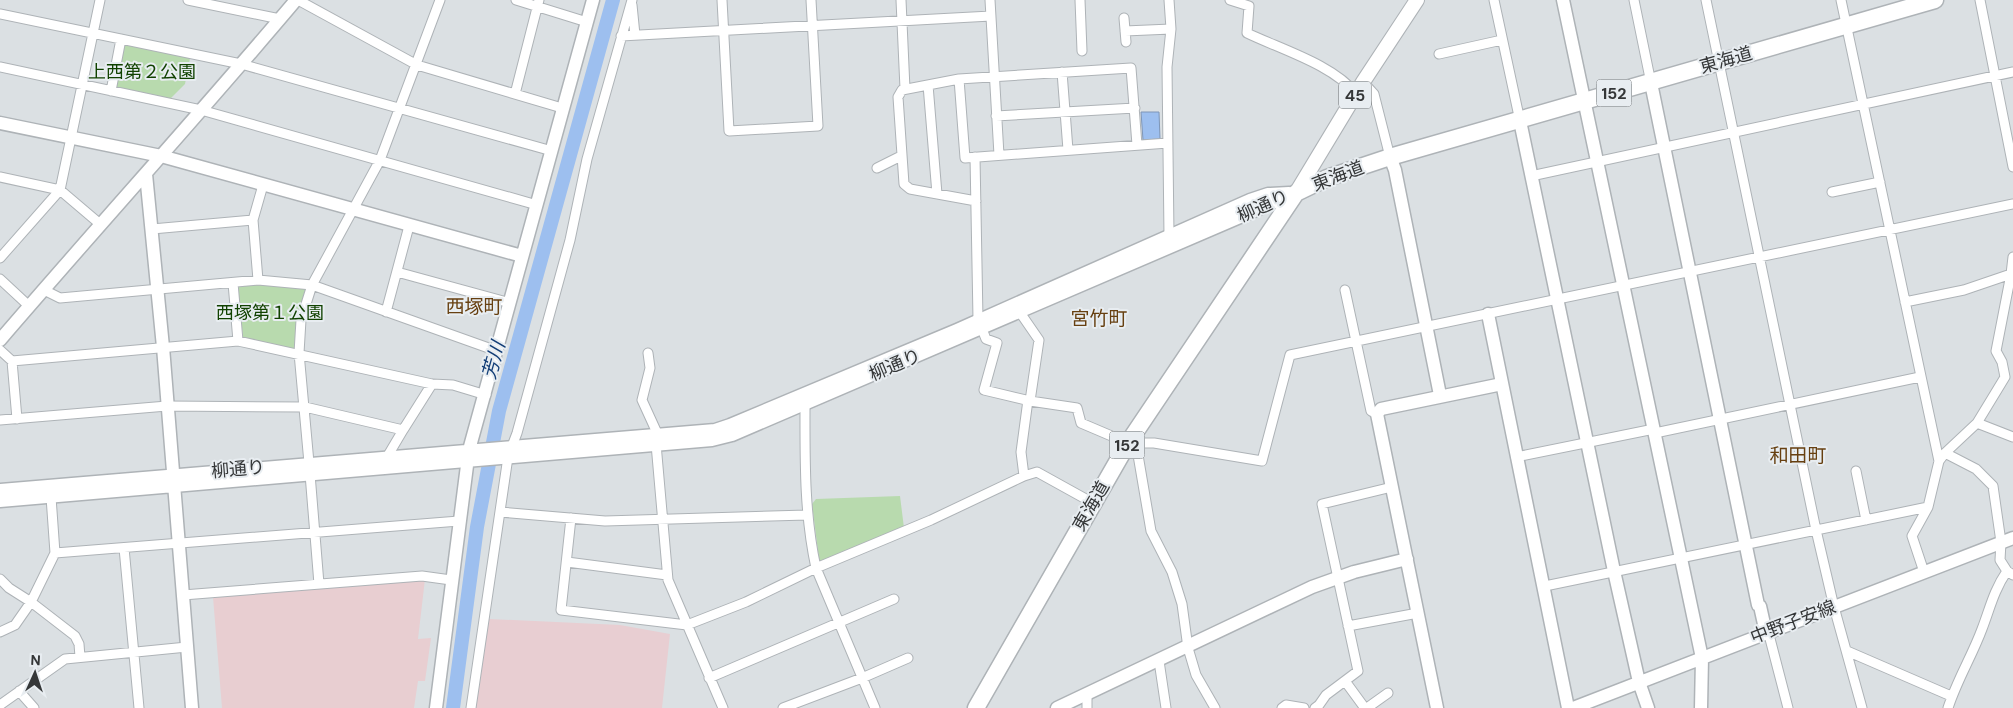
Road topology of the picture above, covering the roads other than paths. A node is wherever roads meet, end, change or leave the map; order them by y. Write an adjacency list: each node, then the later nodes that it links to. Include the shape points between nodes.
1 (100, 0): 36 (street)
2 (188, 0): 28 (street)
3 (297, 0): 28 (street); 46 (street)
4 (440, 0): 46 (street)
5 (516, 0): 23 (street)
6 (593, 0): 30 (street)
7 (632, 0): 37 (street); 38 (street)
8 (722, 0): 34 (street)
9 (811, 0): 31 (street)
10 (901, 0): 29 (street)
11 (990, 0): 26 (street)
12 (1080, 0): 42 (street)
13 (1169, 0): 33 (street)
14 (1230, 0): 56 (street, via 1249,6 1247,34)
15 (1417, 0): 56 (main road, 45)
16 (1494, 0): 40 (street)
17 (1563, 0): 60 (street)
18 (1634, 0): 53 (street)
19 (1706, 0): 44 (street)
20 (1841, 0): 32 (street)
21 (1935, 0): 24 (highway, 東海道 / 152)
22 (1980, 0): 50 (street)
23 (538, 3): 30 (street); 59 (street)
24 (1911, 3): 32 (highway, 東海道 / 152)
25 (0, 14): 36 (street)
26 (990, 16): 29 (street); 51 (street)
27 (1124, 18): 35 (street)
28 (280, 19): 45 (street)
29 (902, 21): 31 (street); 57 (street)
30 (587, 22): 63 (street)
31 (813, 26): 34 (street); 34 (street, via 818,126 729,131)
32 (1846, 26): 44 (highway, 東海道 / 152); 61 (street)
33 (1171, 29): 35 (street); 73 (street)
34 (724, 30): 37 (street)
35 (1125, 31): 41 (street)
36 (94, 34): 39 (street); 54 (street)
37 (635, 35): 38 (street)
38 (621, 36): 161 (street, via 586,159 570,240)
39 (121, 40): 45 (street); 58 (street)
40 (1502, 40): 43 (street); 68 (street)
41 (1126, 42)
42 (1082, 51)
43 (1439, 54)
44 (1718, 62): 53 (highway, 東海道 / 152); 70 (street)
45 (241, 64): 62 (street); 65 (street)
46 (417, 65): 59 (street); 62 (street)
47 (0, 67): 54 (street)
48 (1062, 72): 51 (street); 64 (street, via 1131,68); 66 (street)
49 (2013, 72): 50 (street)
50 (1995, 75): 61 (street); 71 (street)
51 (993, 76): 52 (street); 67 (street)
52 (959, 79): 55 (street); 81 (street, via 965,158)
53 (1651, 83): 60 (highway, 東海道 / 152); 75 (street)
54 (82, 84): 58 (street); 72 (street)
55 (928, 84): 57 (street); 95 (street)
56 (1360, 88): 82 (street, via 1374,94); 94 (main road, 45)
57 (905, 89): 79 (street, via 898,97)
58 (111, 91): 65 (street)
59 (516, 94): 63 (street)
60 (1584, 101): 68 (highway, 東海道 / 152); 84 (street)
61 (1864, 104): 70 (street); 90 (street)
62 (399, 108): 77 (street); 83 (street)
63 (562, 108): 77 (street)
64 (1135, 108): 66 (street); 74 (street)
65 (201, 110): 78 (street); 83 (street)
66 (1065, 112): 67 (street); 76 (street)
67 (996, 116): 80 (street)
68 (1520, 121): 82 (highway, 東海道 / 152); 88 (street)
69 (0, 122): 72 (street)
70 (1732, 134): 75 (street); 109 (street)
71 (2010, 137): 85 (street)
72 (72, 138): 78 (street); 92 (street)
73 (1168, 143): 74 (street); 105 (street)
74 (1137, 145): 76 (street)
75 (1664, 148): 84 (street); 111 (street)
76 (1068, 150): 80 (street)
77 (552, 151): 98 (street)
78 (161, 156): 87 (street); 91 (street)
79 (901, 156): 86 (street); 95 (street, via 906,187)
80 (999, 156): 81 (street)
81 (975, 157): 96 (street)
82 (1390, 157): 94 (highway, 東海道 / 152, via 1327,178); 129 (street)
83 (380, 160): 98 (street); 99 (street)
84 (1598, 161): 88 (street); 117 (street)
85 (2013, 166)
86 (877, 168)
87 (146, 174): 101 (street); 103 (street)
88 (1531, 176): 121 (street)
89 (0, 177): 92 (street)
90 (1880, 182): 93 (street); 104 (street)
91 (263, 185): 99 (street); 100 (street)
92 (60, 190): 101 (street); 108 (street)
93 (1832, 192)
94 (1296, 193): 105 (street, 柳通り, via 1268,194); 125 (street, 柳通り); 160 (highway, 東海道 / 152)
95 (937, 194): 96 (street)
96 (976, 201): 128 (street)
97 (2013, 204): 104 (street)
98 (537, 205): 106 (street)
99 (351, 210): 102 (street); 116 (street)
100 (253, 220): 103 (street); 114 (street)
101 (100, 224): 118 (street)
102 (409, 226): 106 (street); 110 (street)
103 (152, 229): 119 (street)
104 (1890, 231): 109 (street); 122 (street)
105 (1169, 236): 128 (street, 柳通り)
106 (522, 256): 123 (street)
107 (2013, 257): 112 (street)
108 (0, 258)
109 (1759, 258): 111 (street); 147 (street)
110 (397, 272): 123 (street); 126 (street)
111 (1690, 272): 117 (street); 152 (street)
112 (2012, 275): 122 (street, via 1964,290); 140 (street, via 1996,351)
113 (0, 279): 124 (street)
114 (258, 280): 115 (street); 116 (street)
115 (233, 283): 119 (street); 132 (street)
116 (312, 285): 126 (street); 137 (street, via 301,320)
117 (1624, 286): 121 (street); 156 (street)
118 (44, 290): 119 (street, via 60,298); 124 (street)
119 (157, 290): 133 (street)
120 (1345, 290): 131 (street)
121 (1558, 299): 127 (street); 159 (street)
122 (1905, 302): 139 (street)
123 (510, 303): 135 (street)
124 (29, 306): 130 (street)
125 (1019, 311): 128 (street, 柳通り); 145 (street, via 1038,340)
126 (386, 312): 135 (street)
127 (1488, 314): 129 (street); 142 (street)
128 (979, 324): 145 (street, via 986,339 997,343 984,390); 146 (street, 柳通り); 158 (street, 柳通り, via 730,426)
129 (1427, 327): 131 (street); 144 (street)
130 (0, 340)
131 (1358, 341): 150 (street, via 1371,411); 160 (street, via 1290,355 1262,461 1154,443)
132 (238, 342): 133 (street); 137 (street)
133 (163, 347): 138 (street); 148 (street)
134 (0, 350): 138 (street)
135 (497, 351): 143 (street)
136 (648, 353): 158 (street, via 650,368 642,400)
137 (299, 354): 141 (street); 149 (street)
138 (12, 361): 151 (street)
139 (1920, 377): 147 (street); 166 (street)
140 (2009, 378): 154 (street)
141 (432, 384): 143 (street, via 453,385); 155 (street)
142 (1502, 384): 144 (street); 164 (street)
143 (486, 395): 163 (street)
144 (1440, 395): 150 (street, via 1381,409)
145 (1029, 401): 160 (street, via 1077,408 1081,423); 169 (street, via 1021,452)
146 (805, 403): 158 (street, 柳通り, via 732,435 712,440); 178 (street)
147 (1790, 404): 152 (street); 183 (street)
148 (167, 406): 149 (street); 151 (street); 170 (street)
149 (305, 407): 155 (street); 167 (street)
150 (1377, 414): 171 (street)
151 (17, 419): 153 (street)
152 (1720, 419): 156 (street); 187 (street)
153 (0, 420)
154 (1977, 423): 157 (street); 162 (street)
155 (403, 430): 165 (street)
156 (1654, 431): 159 (street); 190 (street)
157 (2013, 437)
158 (657, 439): 161 (street, 柳通り); 180 (street)
159 (1586, 442): 164 (street); 194 (street)
160 (1128, 443): 175 (highway, 東海道 / 152); 214 (street, via 1138,455 1151,530 1172,572 1182,604)
161 (508, 452): 163 (street, 柳通り); 177 (street)
162 (1945, 453): 166 (street); 185 (street, via 1976,470 1993,486)
163 (471, 455): 165 (street, 柳通り); 167 (street, 柳通り); 182 (street)
164 (1516, 456): 202 (street)
165 (387, 457): 167 (street, 柳通り)
166 (1939, 462): 176 (street)
167 (310, 468): 170 (street, 柳通り); 184 (street)
168 (1856, 471): 181 (street)
169 (1024, 476): 175 (street, via 1037,472); 193 (street, via 931,520)
170 (173, 480): 172 (street, 柳通り); 173 (street, 柳通り); 186 (street)
171 (1392, 487): 191 (street); 198 (street, via 1322,504)
172 (0, 490)
173 (51, 497): 174 (street, 柳通り); 189 (street)
174 (0, 501)
175 (1093, 503): 239 (highway, 東海道 / 152)
176 (1928, 507): 181 (street); 195 (street, via 1912,536)
177 (500, 512): 179 (street); 235 (street)
178 (807, 515): 180 (street); 193 (street)
179 (571, 518): 180 (street); 192 (street)
180 (662, 520): 197 (street)
181 (1866, 520): 183 (street)
182 (459, 521): 184 (street); 200 (street)
183 (1816, 530): 187 (street); 206 (street)
184 (315, 532): 186 (street); 201 (street)
185 (2007, 540): 195 (street, 中野子安線); 196 (street, via 2000,560)
186 (179, 543): 188 (street); 203 (street)
187 (1746, 544): 190 (street); 211 (street, via 1758,605)
188 (124, 548): 189 (street); 216 (street)
189 (55, 553): 205 (street)
190 (1681, 558): 194 (street); 219 (street)
191 (1407, 559): 198 (street); 207 (street)
192 (567, 562): 197 (street); 209 (street, via 561,610)
193 (816, 568): 208 (street); 209 (street, via 746,602)
194 (1614, 571): 202 (street); 224 (street)
195 (1924, 572): 206 (street, 中野子安線)
196 (2010, 573): 228 (street, via 1995,588)
197 (668, 575): 209 (street)
198 (1338, 577): 210 (street); 214 (street)
199 (0, 578): 205 (street)
200 (451, 580): 201 (street, via 422,576); 234 (street)
201 (318, 584): 203 (street)
202 (1545, 586): 247 (street)
203 (183, 596): 213 (street)
204 (894, 599): 208 (street)
205 (31, 602): 212 (street, via 15,625); 217 (street, via 75,636)
206 (1834, 607): 211 (street, 中野子安線); 215 (street)
207 (1418, 613): 210 (street); 246 (street)
208 (839, 622): 221 (street); 222 (street)
209 (687, 625): 221 (street)
210 (1348, 626): 223 (street, via 1358,671)
211 (1768, 631): 219 (street, 中野子安線); 250 (street)
212 (0, 632)
213 (187, 647): 216 (street); 233 (street)
214 (1188, 648): 220 (street); 242 (street, via 1196,675)
215 (1847, 651): 228 (street); 251 (street)
216 (134, 652): 217 (street); 232 (street)
217 (80, 657): 225 (street, via 62,660)
218 (908, 658): 222 (street)
219 (1702, 658): 224 (street, 中野子安線); 249 (street)
220 (1159, 661): 227 (street); 241 (street)
221 (709, 678): 236 (street)
222 (862, 678): 237 (street); 238 (street)
223 (1345, 681): 226 (street, via 1367,708); 245 (street, via 1326,694)
224 (1639, 682): 230 (street, 中野子安線); 248 (street)
225 (19, 692): 229 (street); 231 (street)
226 (1388, 693)
227 (1087, 702): 240 (street)
228 (1951, 704)
229 (0, 705)
230 (1581, 706)
231 (34, 708)
232 (139, 708)
233 (192, 708)
234 (436, 708)
235 (471, 708)
236 (723, 708)
237 (783, 708)
238 (875, 708)
239 (976, 708)
240 (1057, 708)
241 (1166, 708)
242 (1215, 708)
243 (1282, 708): 244 (street, via 1286,705)
244 (1304, 708)
245 (1315, 708)
246 (1437, 708)
247 (1568, 708)
248 (1648, 708)
249 (1701, 708)
250 (1788, 708)
251 (1862, 708)

